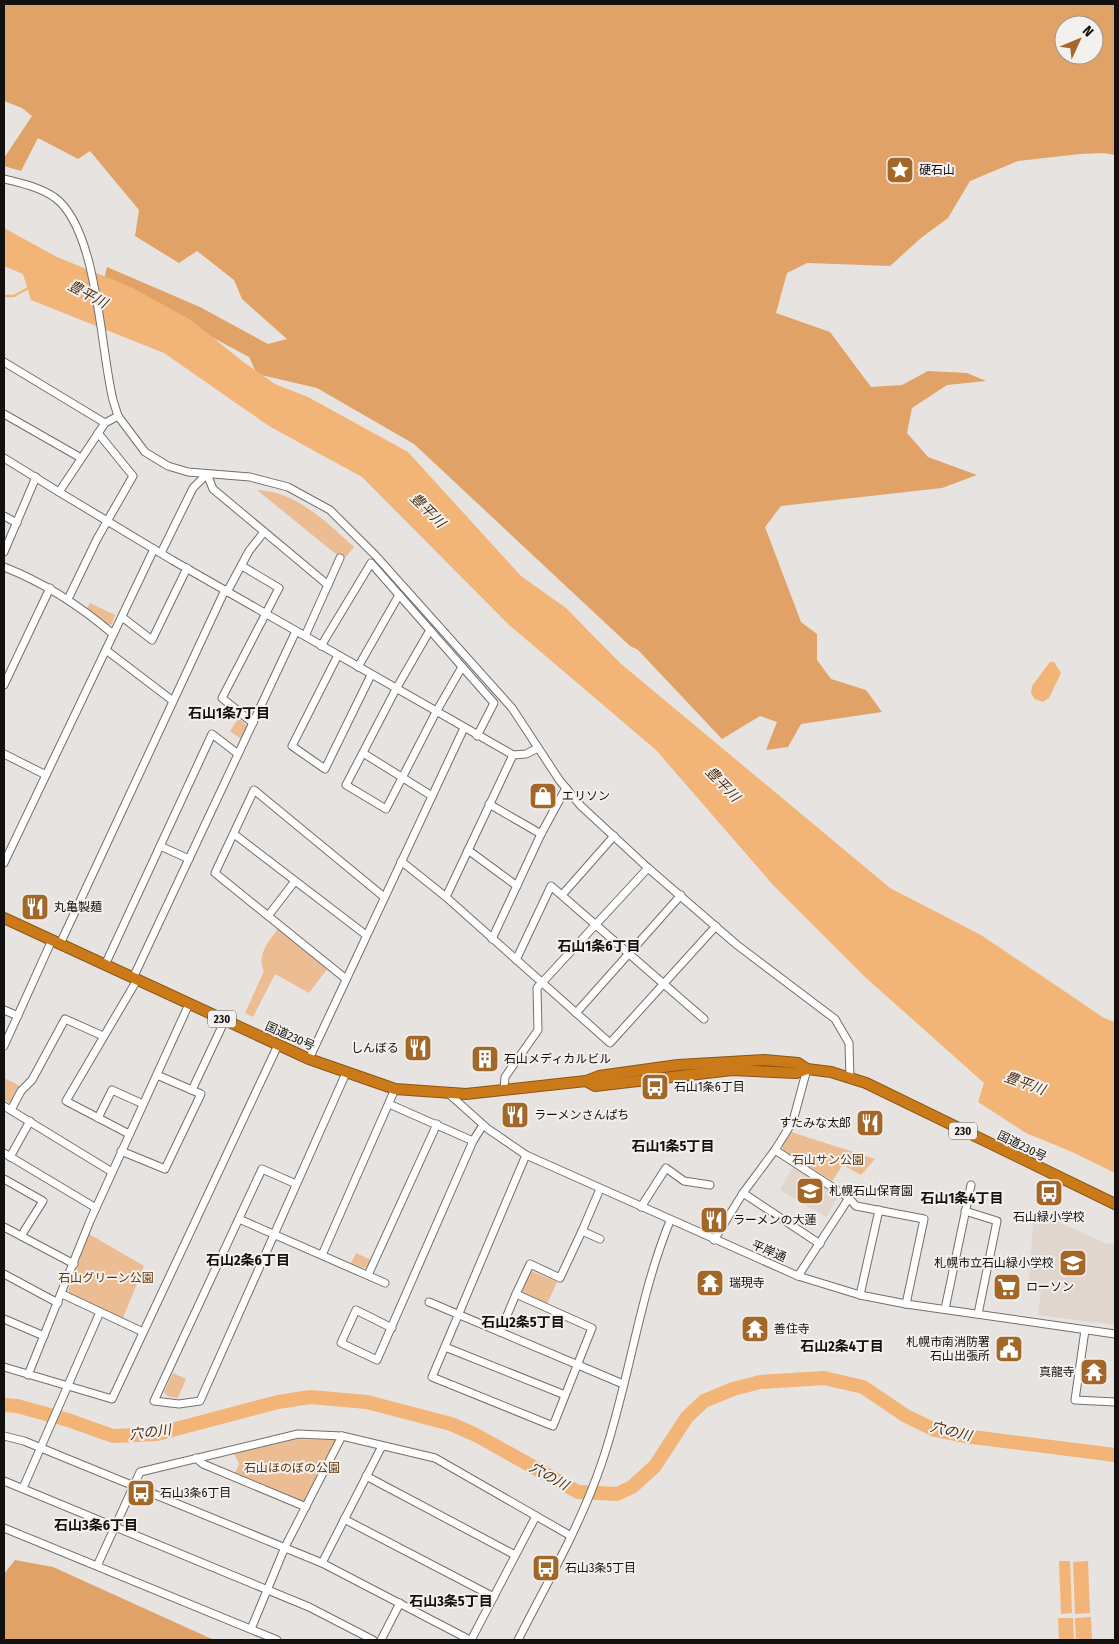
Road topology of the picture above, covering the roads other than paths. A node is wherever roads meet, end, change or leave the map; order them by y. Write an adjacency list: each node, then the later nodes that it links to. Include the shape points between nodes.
1 (4, 179): 4 (street, via 31,186 54,198 75,222 88,256 108,380)
2 (4, 362): 5 (street)
3 (4, 414): 8 (street)
4 (118, 416): 5 (street); 9 (street, via 146,452 156,459 188,472)
5 (105, 422): 6 (street)
6 (98, 432): 8 (street); 13 (street, via 133,476)
7 (4, 458): 10 (street)
8 (82, 458): 11 (street)
9 (207, 474): 15 (street, via 213,489); 18 (street, via 193,488); 47 (street, via 250,477 288,487 330,510 512,708)
10 (36, 477): 11 (street); 14 (street)
11 (60, 492): 13 (street)
12 (4, 516): 14 (street)
13 (108, 520): 16 (street); 27 (street)
14 (17, 523): 17 (street)
15 (264, 532): 20 (street); 23 (street)
16 (154, 549): 18 (street); 29 (street)
17 (4, 552)
18 (161, 553): 22 (street)
19 (340, 558): 23 (street)
20 (242, 566): 25 (street); 28 (street, via 279,588)
21 (4, 567): 24 (street)
22 (187, 568): 25 (street); 29 (street, via 152,640)
23 (328, 585): 33 (street)
24 (50, 588): 27 (street); 40 (street)
25 (226, 591): 28 (street); 42 (street)
26 (399, 595): 30 (street); 34 (street, via 371,563); 37 (street)
27 (68, 599): 32 (street)
28 (266, 614): 31 (street); 44 (street, via 222,698)
29 (122, 616): 32 (street)
30 (430, 630): 38 (street); 41 (street)
31 (296, 631): 33 (street); 44 (street)
32 (113, 634): 35 (street)
33 (305, 636): 34 (street)
34 (321, 646): 36 (street)
35 (106, 650): 42 (street); 52 (street)
36 (338, 656): 37 (street); 39 (street, via 292,746 325,769)
37 (358, 667): 39 (street)
38 (462, 667): 43 (street); 46 (street, via 494,703)
39 (371, 675): 41 (street)
40 (4, 685)
41 (396, 689): 43 (street); 48 (street)
42 (172, 701): 78 (street)
43 (436, 712): 45 (street); 53 (street)
44 (253, 723): 50 (street)
45 (464, 728): 46 (street); 55 (street)
46 (477, 736): 51 (street)
47 (538, 748): 51 (street, via 526,754); 54 (street)
48 (363, 753): 53 (street); 53 (street, via 346,785 386,809)
49 (4, 754): 52 (street)
50 (238, 754): 60 (street, via 212,734); 62 (street)
51 (512, 755): 56 (street)
52 (46, 775): 64 (street)
53 (402, 777): 55 (street)
54 (566, 788): 58 (street); 59 (street)
55 (432, 796): 63 (street)
56 (489, 804): 58 (street); 61 (street)
57 (234, 834): 66 (street); 71 (street, via 254,790); 72 (street, via 215,874)
58 (541, 834): 67 (street)
59 (614, 836): 65 (street); 68 (street)
60 (160, 846): 62 (street); 81 (street)
61 (468, 850): 67 (street); 70 (street)
62 (189, 859): 82 (street)
63 (401, 861): 70 (street); 71 (street)
64 (4, 863)
65 (648, 868): 69 (street); 74 (street)
66 (295, 881): 72 (street); 76 (street)
67 (517, 886): 77 (street)
68 (562, 895): 74 (street); 80 (street, via 551,886)
69 (681, 895): 75 (street); 79 (street)
70 (446, 897): 77 (street)
71 (384, 898): 76 (street)
72 (268, 916): 83 (street)
73 (4, 918): 78 (highway, 国道230号 / 230)
74 (595, 925): 79 (street); 84 (street)
75 (716, 926): 85 (street); 99 (street, via 835,1019 849,1043)
76 (366, 935): 83 (street)
77 (492, 939): 80 (street)
78 (56, 942): 81 (highway, 国道230号 / 230); 89 (street)
79 (628, 954): 85 (street); 88 (street)
80 (516, 960): 84 (street)
81 (105, 965): 82 (highway, 国道230号 / 230)
82 (135, 979): 86 (highway, 国道230号 / 230); 92 (street)
83 (346, 979): 95 (street)
84 (541, 983): 88 (street); 102 (street, via 537,988 538,1030 505,1077)
85 (664, 984): 88 (street, via 610,1043); 90 (street)
86 (190, 1004): 91 (highway, 国道230号 / 230); 98 (street)
87 (4, 1010): 89 (street)
88 (576, 1013)
89 (18, 1016): 93 (street)
90 (704, 1019)
91 (225, 1020): 94 (highway, 国道230号 / 230); 101 (street)
92 (103, 1036): 106 (street, via 65,1019 32,1080); 107 (street, via 66,1101)
93 (4, 1045)
94 (278, 1045): 95 (highway, 国道230号 / 230); 158 (street)
95 (309, 1059): 97 (highway, 国道230号 / 230)
96 (807, 1069): 99 (highway, 国道230号 / 230, via 832,1072); 102 (highway, 国道230号 / 230, via 798,1063 728,1061); 113 (street, via 793,1121)
97 (346, 1073): 100 (highway, 国道230号 / 230); 119 (street)
98 (157, 1075): 101 (street); 104 (street)
99 (850, 1079): 125 (highway, 国道230号 / 230, via 866,1083)
100 (395, 1089): 103 (highway, 国道230号 / 230); 105 (street)
101 (192, 1090): 114 (street, via 201,1094 165,1169)
102 (504, 1090): 103 (highway, 国道230号 / 230)
103 (449, 1094): 110 (street, 平岸通)
104 (143, 1104): 107 (street, via 112,1090); 111 (street)
105 (388, 1104): 109 (street); 139 (street)
106 (7, 1108): 108 (street)
107 (98, 1118): 111 (street)
108 (30, 1121): 115 (street); 117 (street)
109 (437, 1124): 112 (street); 142 (street)
110 (483, 1125): 112 (street); 116 (street, 平岸通)
111 (129, 1134): 114 (street)
112 (473, 1141): 156 (street)
113 (775, 1150): 123 (street); 124 (street)
114 (121, 1151): 117 (street)
115 (7, 1155): 126 (street)
116 (526, 1155): 122 (street, 平岸通); 154 (street)
117 (112, 1172): 126 (street)
118 (4, 1179): 135 (street, via 43,1201)
119 (296, 1184): 130 (street, via 262,1169); 134 (street)
120 (710, 1185): 127 (street, via 684,1182 666,1168)
121 (971, 1185): 129 (street)
122 (600, 1189): 127 (street, 平岸通); 133 (street)
123 (742, 1193): 137 (street); 138 (street)
124 (849, 1198): 128 (street, via 856,1206); 138 (street)
125 (1115, 1204)
126 (96, 1208): 140 (street)
127 (641, 1208): 131 (street, 平岸通)
128 (879, 1210): 147 (street); 150 (street, via 924,1218)
129 (965, 1211): 151 (street); 153 (street, via 997,1221)
130 (239, 1219): 134 (street); 134 (street, via 154,1401 179,1404 200,1401)
131 (670, 1221): 137 (street, 平岸通); 166 (street, via 655,1257)
132 (4, 1227): 135 (street)
133 (582, 1231): 136 (street); 146 (street, via 560,1278 530,1264)
134 (274, 1234): 139 (street)
135 (21, 1236): 140 (street)
136 (600, 1239)
137 (714, 1240): 143 (street, 平岸通)
138 (820, 1244): 143 (street)
139 (322, 1255): 142 (street)
140 (74, 1264): 145 (street)
141 (4, 1274): 149 (street)
142 (368, 1275): 144 (street)
143 (798, 1276): 147 (street, 平岸通)
144 (385, 1283)
145 (62, 1294): 149 (street); 152 (street)
146 (516, 1294): 159 (street); 163 (street, via 592,1328)
147 (860, 1295): 150 (street, 平岸通)
148 (429, 1302): 154 (street)
149 (58, 1303): 161 (street)
150 (906, 1304): 151 (street, 平岸通)
151 (945, 1309): 153 (street, 平岸通)
152 (100, 1312): 158 (street); 167 (street)
153 (978, 1314): 157 (street, 平岸通)
154 (460, 1315): 159 (street); 162 (street)
155 (4, 1319): 161 (street)
156 (392, 1328): 156 (street, via 356,1310 341,1343 377,1360)
157 (1085, 1330): 160 (street, 平岸通); 169 (street, via 1075,1400)
158 (143, 1332): 167 (street, via 112,1399)
159 (500, 1332): 163 (street)
160 (1115, 1334)
161 (44, 1336): 165 (street)
162 (445, 1347): 168 (street); 168 (street, via 432,1377 552,1426)
163 (578, 1364): 166 (street); 168 (street)
164 (4, 1367): 165 (street)
165 (28, 1375): 167 (street)
166 (623, 1384): 184 (street, via 602,1464)
167 (66, 1387): 173 (street)
168 (565, 1395)
169 (1115, 1402)
170 (4, 1436): 173 (street)
171 (342, 1436): 172 (street); 174 (street, via 298,1434); 179 (street)
172 (382, 1446): 175 (street); 180 (street, via 435,1458)
173 (40, 1447): 177 (street); 178 (street)
174 (196, 1458): 177 (street, via 140,1472); 179 (street, via 203,1464)
175 (366, 1476): 181 (street); 186 (street)
176 (4, 1481): 178 (street)
177 (132, 1485): 182 (street); 185 (street)
178 (23, 1488): 182 (street)
179 (306, 1507): 185 (street)
180 (536, 1516): 184 (street); 186 (street)
181 (344, 1519): 187 (street); 190 (street)
182 (114, 1526): 188 (street); 189 (street)
183 (4, 1528): 188 (street)
184 (571, 1536): 197 (street)
185 (285, 1547): 187 (street); 189 (street)
186 (516, 1555): 190 (street)
187 (322, 1563): 191 (street)
188 (97, 1566): 192 (street)
189 (267, 1590): 192 (street); 194 (street, via 309,1607)
190 (494, 1597): 196 (street)
191 (400, 1603): 195 (street); 196 (street)
192 (251, 1629): 193 (street)
193 (278, 1640)
194 (373, 1640)
195 (381, 1640)
196 (471, 1640)
197 (518, 1640)

